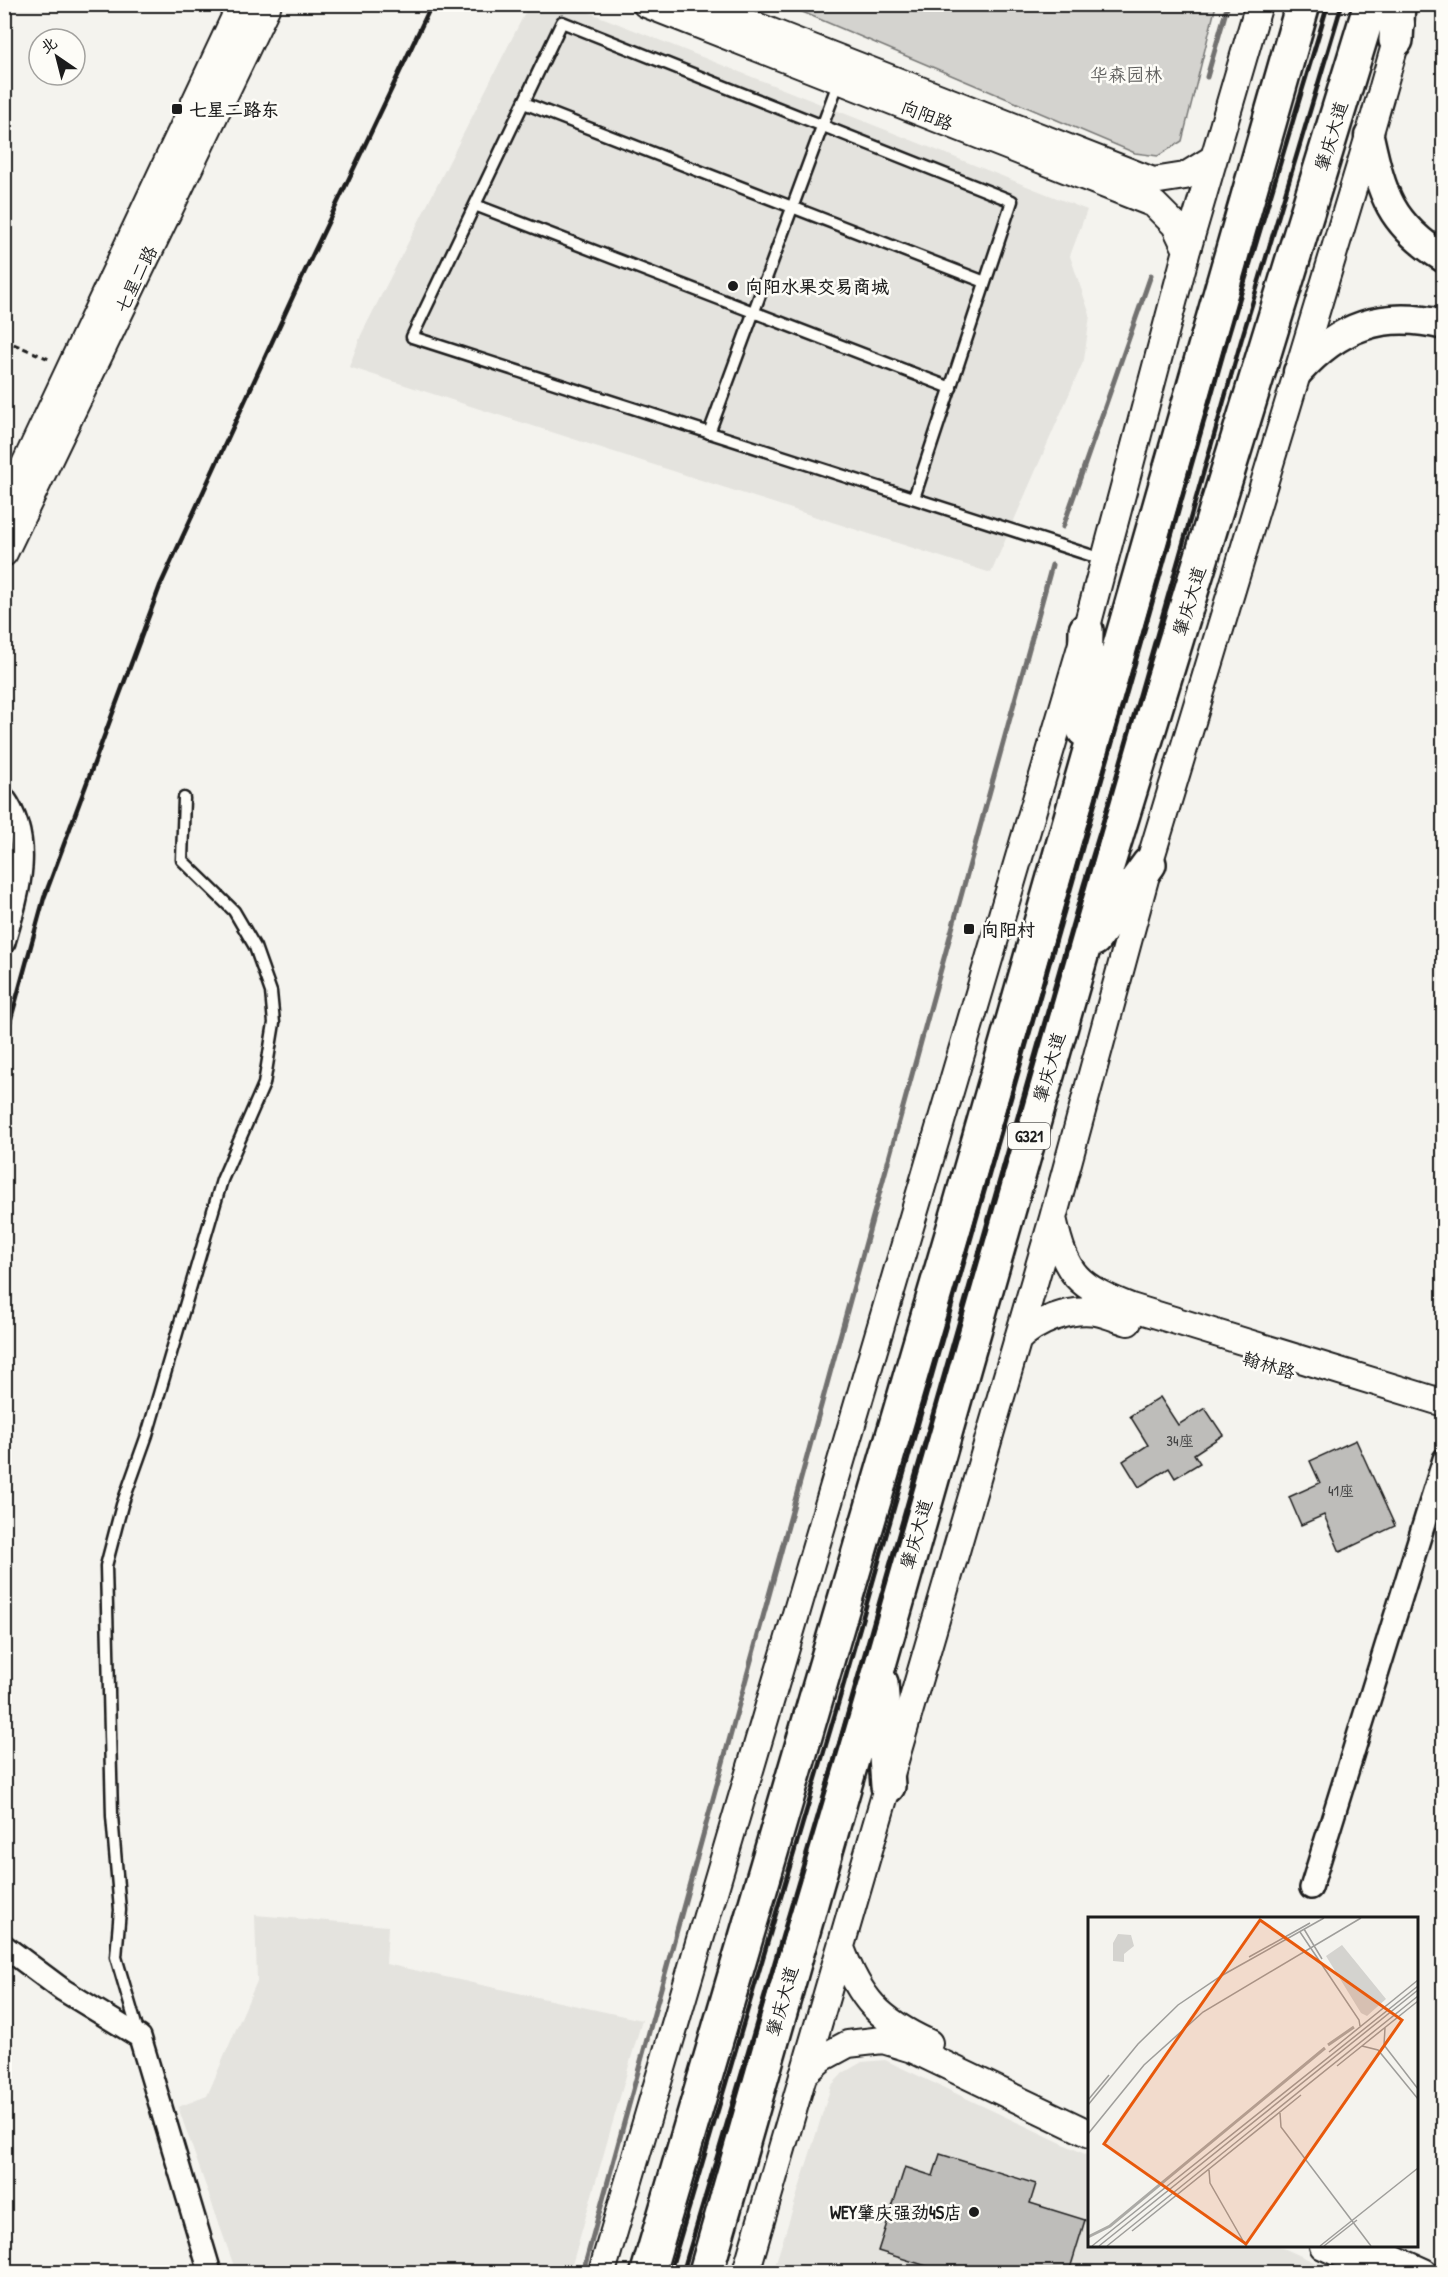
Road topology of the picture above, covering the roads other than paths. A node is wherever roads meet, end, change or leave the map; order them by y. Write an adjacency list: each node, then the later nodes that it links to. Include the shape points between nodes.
1 (241, 4): 27 (street, 七星二路)
2 (268, 4): 28 (street, 七星二路)
3 (646, 4): 11 (street, 向阳路)
4 (700, 4): 11 (street, 向阳路)
5 (1259, 4): 15 (street)
6 (1303, 4): 31 (highway, G321)
7 (1371, 4): 36 (highway, 肇庆大道 / G321)
8 (1398, 4): 10 (highway)
9 (1407, 4): 10 (street)
10 (1396, 40): 14 (street)
11 (843, 71): 13 (lane); 15 (street, 向阳路, via 1153,181 1185,176); 18 (street, 向阳路, via 1154,204 1175,225)
12 (524, 102): 13 (lane, via 562,22); 16 (lane); 17 (lane)
13 (822, 125): 17 (lane); 20 (lane, via 1012,201)
14 (1369, 136): 19 (main road, via 1384,195 1395,215 1410,233); 23 (street)
15 (1214, 158): 18 (street)
16 (475, 205): 21 (lane); 25 (lane, via 412,338)
17 (793, 207): 20 (lane); 21 (lane)
18 (1187, 250): 29 (street)
19 (1443, 258)
20 (986, 282): 24 (lane)
21 (754, 312): 24 (lane); 25 (lane)
22 (1443, 325): 23 (main road, via 1402,318 1370,323 1334,339)
23 (1298, 372): 34 (street)
24 (951, 388): 26 (lane)
25 (709, 433): 26 (lane)
26 (914, 498): 29 (lane)
27 (4, 509)
28 (4, 553)
29 (1105, 560): 30 (street)
30 (1086, 630): 31 (highway); 55 (street)
31 (1084, 774): 56 (highway, G321)
32 (4, 798): 35 (street, via 21,834 22,859 19,890)
33 (184, 798): 48 (lane, via 182,860 234,911 255,947 271,992 274,1023 264,1084 222,1180 106,1566 111,1816 120,1910 116,1957)
34 (1149, 864): 36 (highway); 37 (street)
35 (4, 942)
36 (1081, 957): 43 (highway, 肇庆大道 / G321)
37 (1053, 1218): 38 (street, via 1059,1248 1071,1271 1094,1292); 39 (street)
38 (1102, 1306): 39 (street, via 1056,1316 1027,1330); 40 (street, 翰林路, via 1131,1308); 41 (street, 翰林路)
39 (1017, 1340): 44 (street)
40 (1443, 1403)
41 (1443, 1418)
42 (1443, 1459): 45 (street)
43 (880, 1659): 44 (highway); 57 (highway, 肇庆大道 / G321)
44 (888, 1786): 47 (street)
45 (1311, 1888)
46 (4, 1946): 48 (street, via 63,1990)
47 (841, 1948): 49 (street); 50 (street, via 861,1994 888,2020 911,2035)
48 (140, 2037): 54 (street)
49 (803, 2075): 51 (street, via 822,2058 848,2044 883,2040 912,2049); 58 (street)
50 (1088, 2118)
51 (1088, 2134)
52 (1325, 2247): 59 (street)
53 (1368, 2247): 60 (street)
54 (210, 2272)
55 (602, 2272)
56 (648, 2272)
57 (706, 2272)
58 (746, 2272)
59 (1380, 2272)
60 (1424, 2272)

